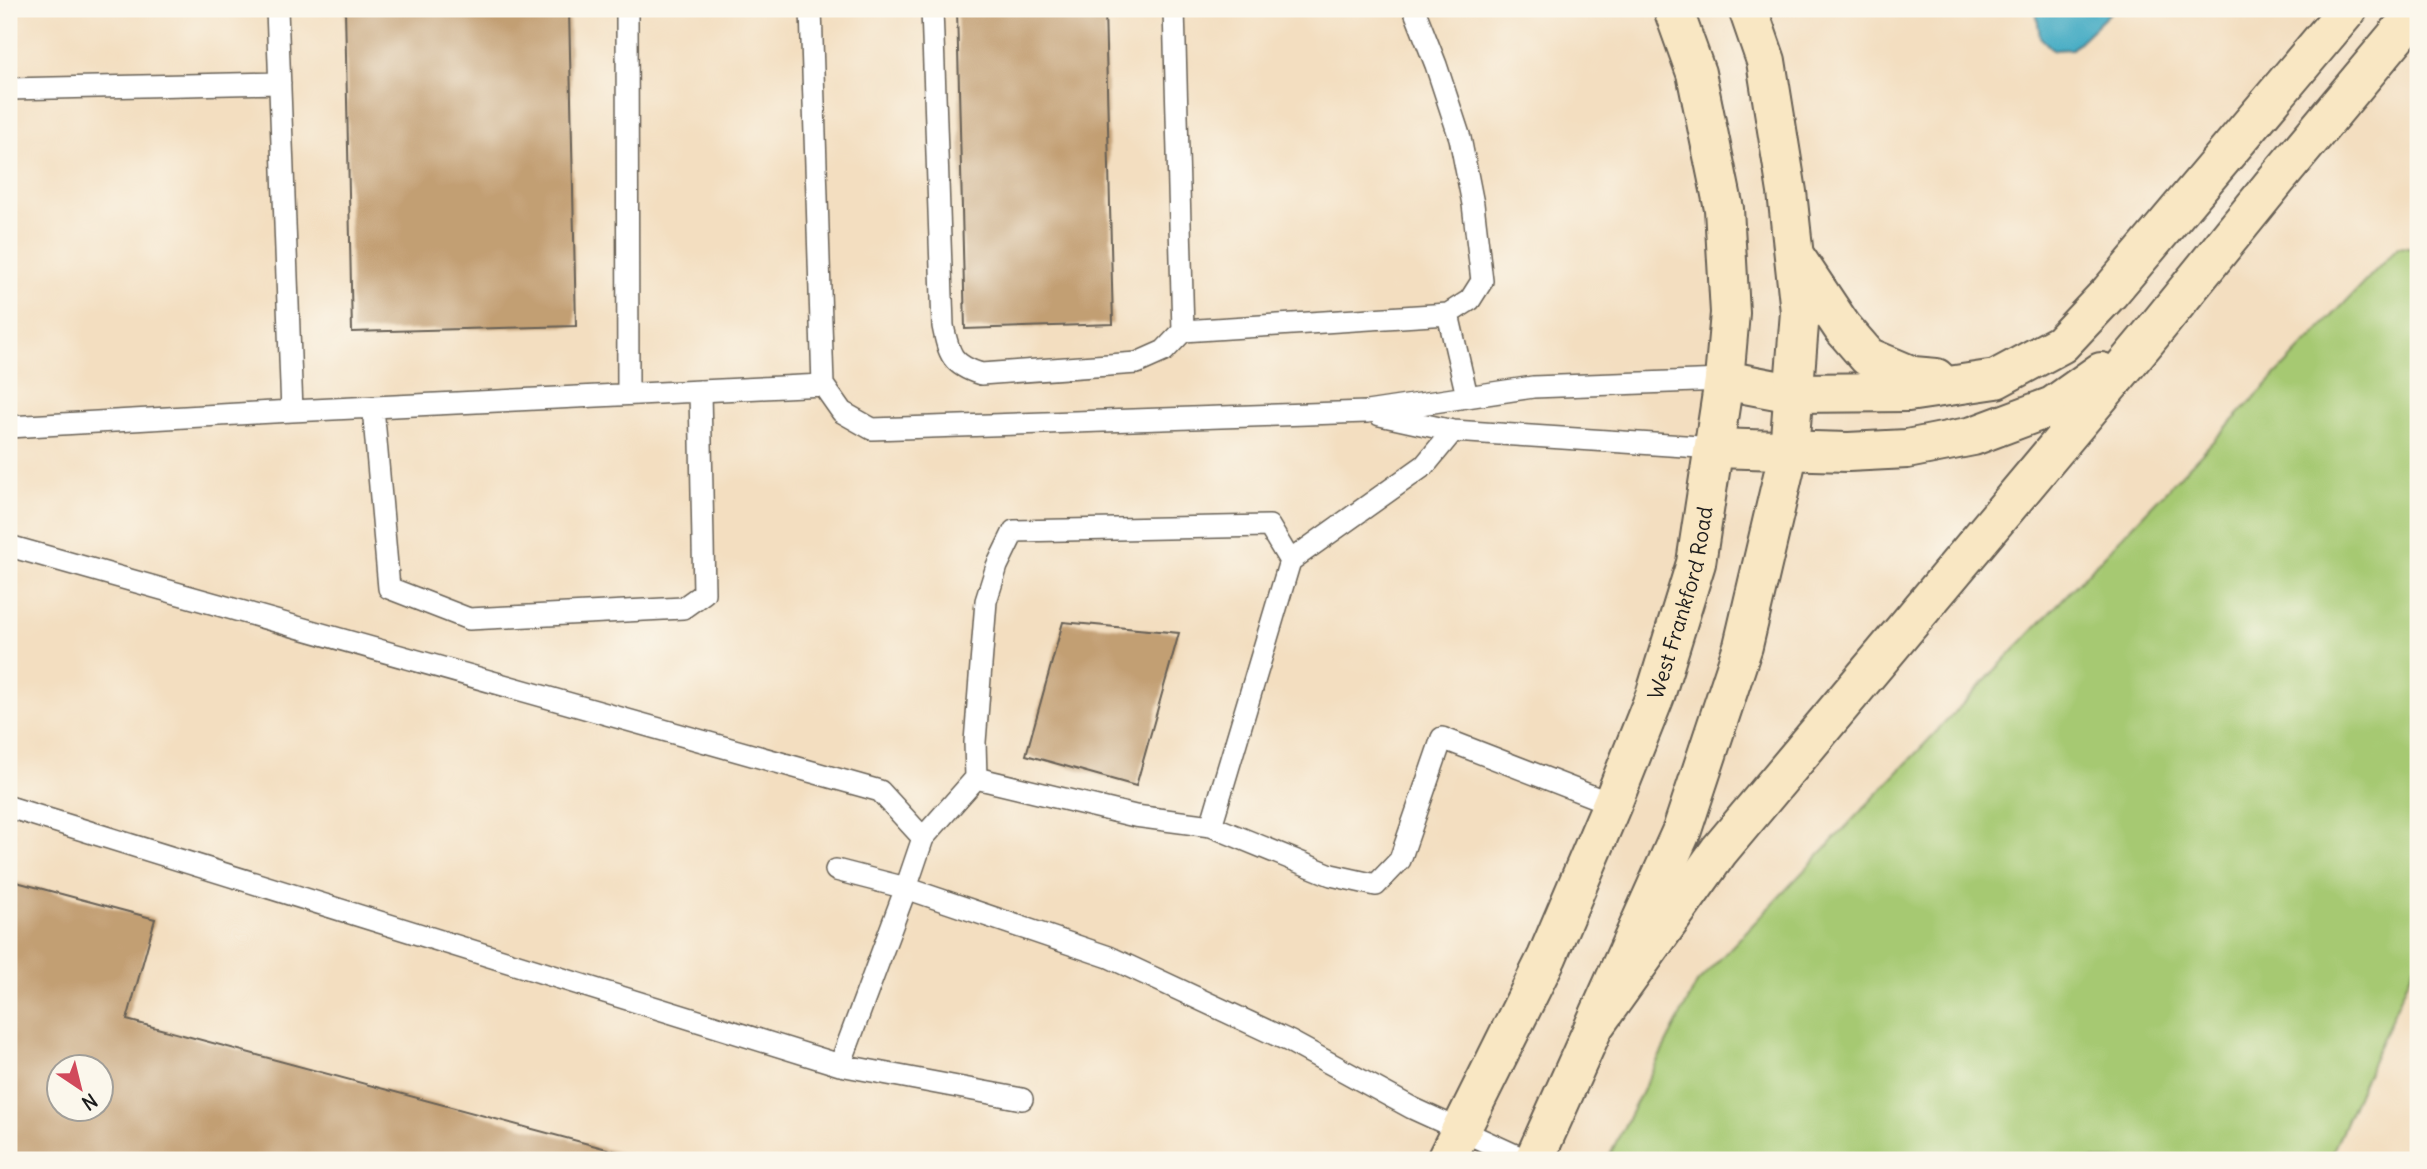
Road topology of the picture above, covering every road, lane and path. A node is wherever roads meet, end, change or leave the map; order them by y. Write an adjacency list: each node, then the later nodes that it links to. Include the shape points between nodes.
1 (277, 9): 11 (lane)
2 (627, 9): 22 (lane)
3 (811, 9): 19 (lane)
4 (932, 9): 15 (lane, via 943,326 947,348 961,368 981,374 1138,363 1164,351)
5 (1174, 9): 15 (lane)
6 (1414, 9): 14 (lane, via 1460,138 1482,281 1470,300)
7 (1673, 9): 17 (main road, West Frankford Road, via 1696,74 1724,209 1730,313)
8 (1748, 9): 13 (main road, via 1766,61)
9 (2348, 9): 18 (main road, via 2061,344 1996,379)
10 (2418, 10): 16 (main road)
11 (279, 83): 12 (lane); 25 (lane)
12 (9, 89)
13 (1794, 256): 18 (main road, via 1868,357 1913,376); 21 (main road, via 1800,312)
14 (1448, 314): 15 (lane); 23 (lane)
15 (1183, 331)
16 (2145, 342): 30 (main road, via 2053,406 1973,436 1907,449); 40 (main road, via 1719,851)
17 (1724, 380): 21 (main road); 23 (lane, via 1533,387); 29 (main road, West Frankford Road)
18 (1980, 381): 21 (main road, via 1908,392)
19 (823, 385): 20 (lane); 26 (lane, via 842,412 872,429)
20 (700, 391): 22 (lane); 24 (lane, via 704,593 683,608 469,619 388,588)
21 (1792, 393): 30 (main road)
22 (628, 394): 24 (lane)
23 (1466, 396): 26 (lane)
24 (373, 407): 25 (lane)
25 (292, 411): 27 (lane)
26 (1367, 412): 28 (lane)
27 (9, 427)
28 (1453, 431): 29 (lane); 32 (lane, via 1425,465)
29 (1715, 448): 30 (main road); 34 (main road, West Frankford Road, via 1696,563 1655,696)
30 (1789, 450): 40 (main road, via 1743,646 1682,830)
31 (9, 546): 37 (lane, via 880,791)
32 (1290, 561): 33 (lane, via 1269,526 1014,531 986,601); 36 (lane)
33 (976, 778): 36 (lane, via 1135,816); 37 (lane)
34 (1612, 804): 36 (lane, via 1442,738 1401,860 1376,885 1331,875); 43 (main road, West Frankford Road, via 1547,957)
35 (9, 807): 41 (lane)
36 (1211, 826)
37 (923, 838): 39 (lane)
38 (836, 870): 39 (lane)
39 (906, 888): 41 (lane); 43 (lane, via 1109,957 1289,1041 1412,1108)
40 (1597, 1022): 45 (main road)
41 (840, 1065): 42 (lane)
42 (1022, 1099)
43 (1453, 1146): 44 (lane)
44 (1526, 1160)
45 (1534, 1160)

